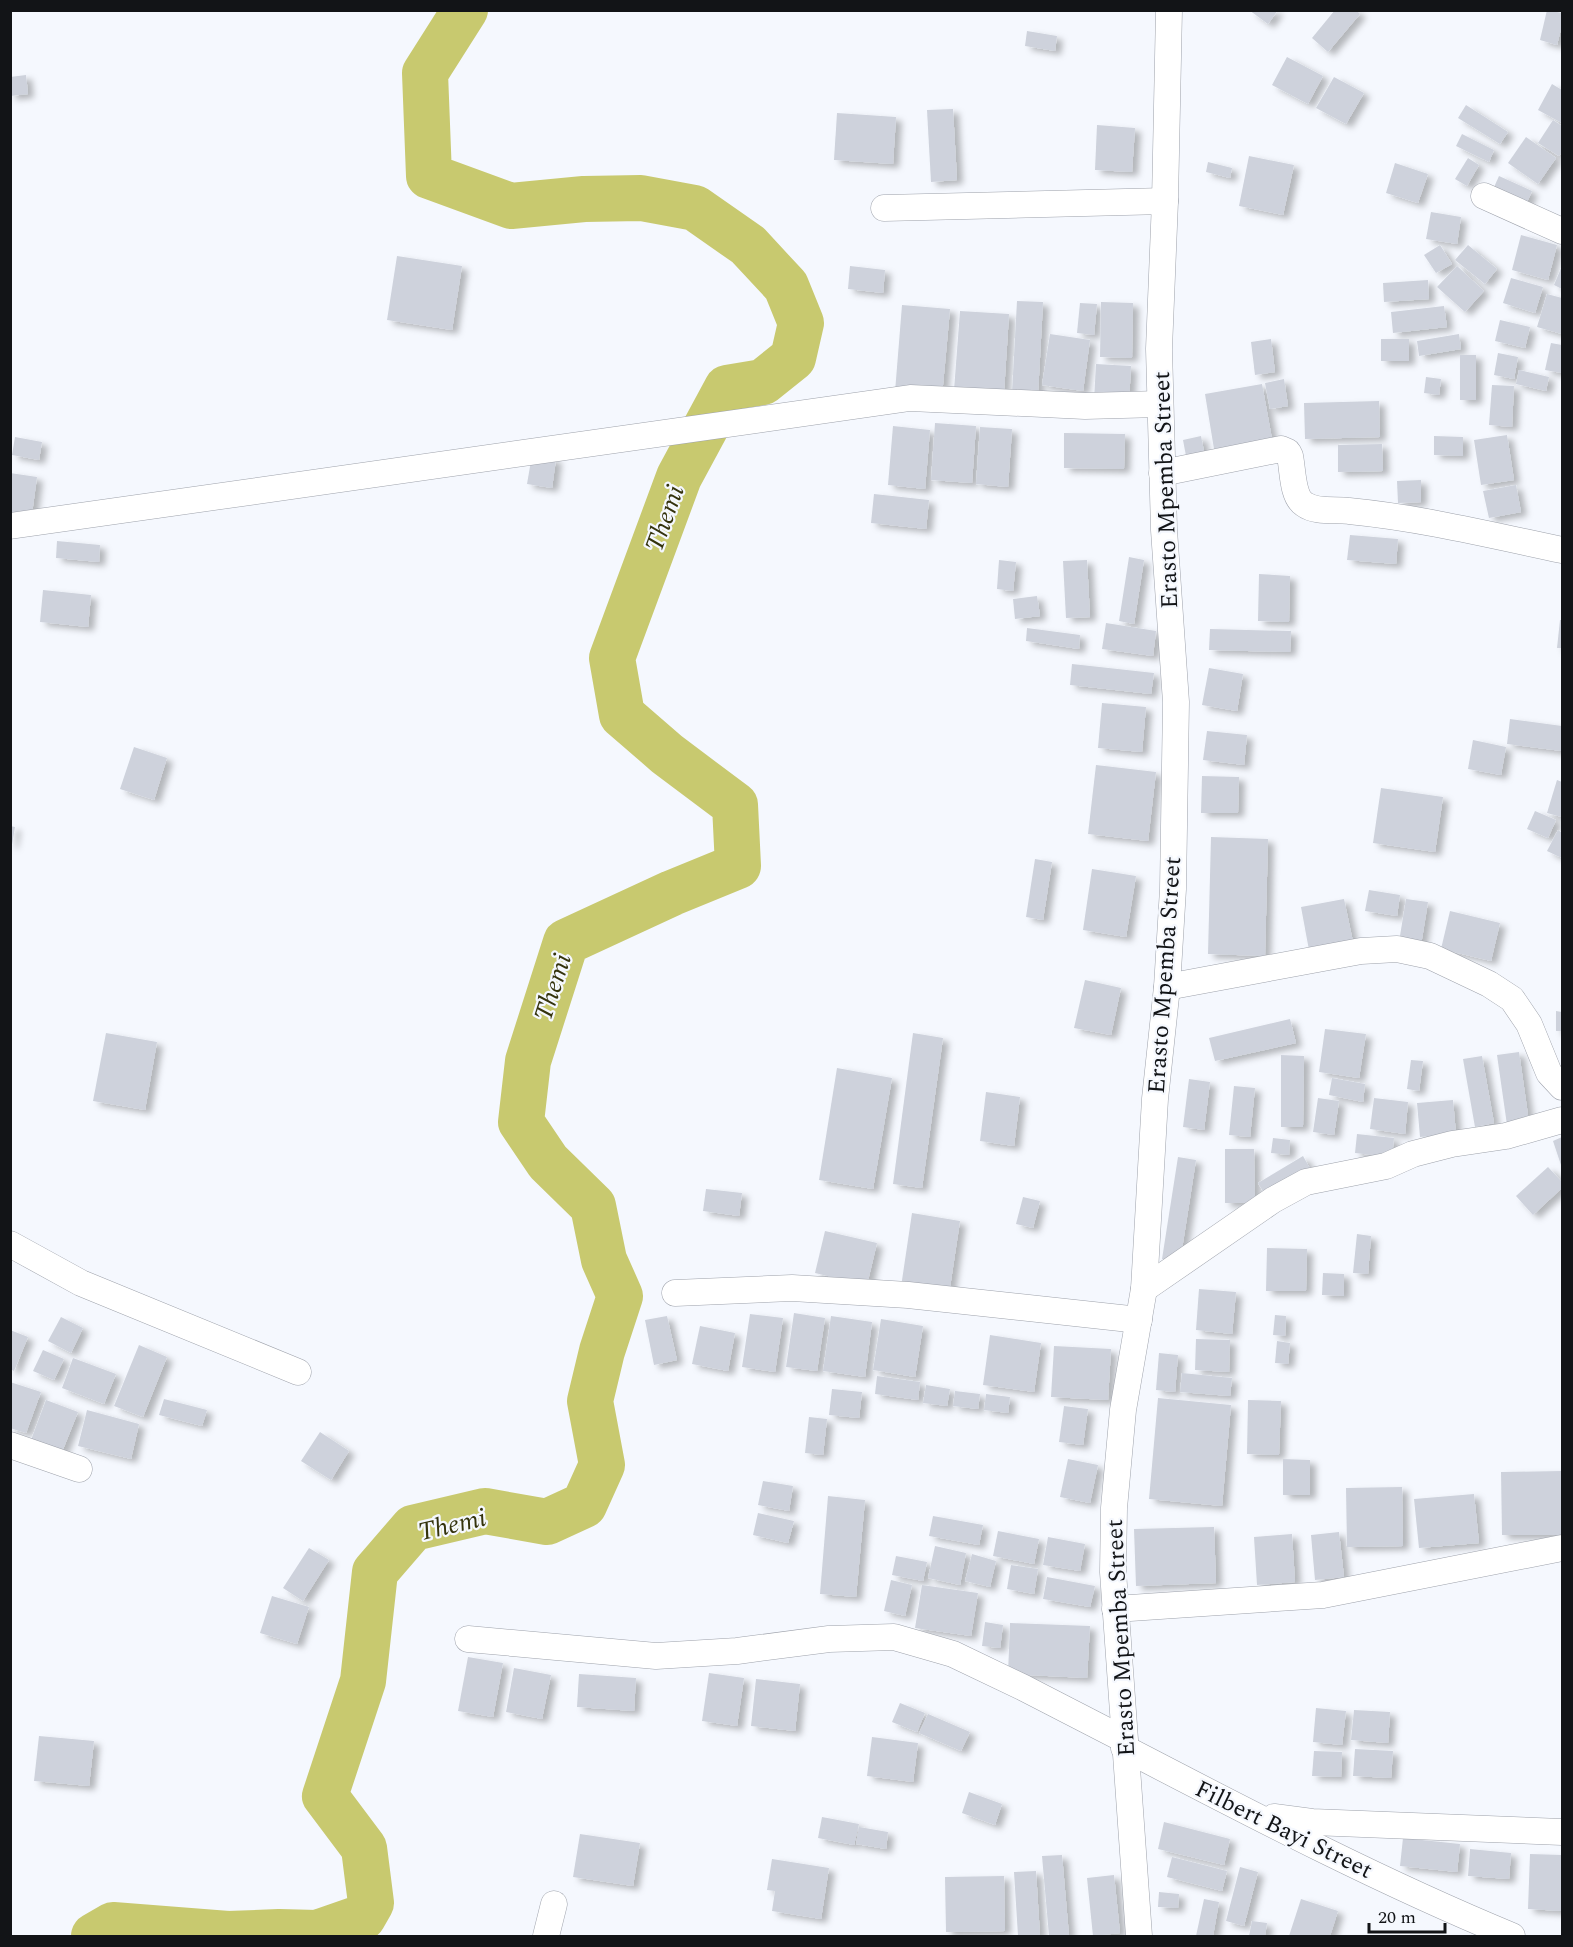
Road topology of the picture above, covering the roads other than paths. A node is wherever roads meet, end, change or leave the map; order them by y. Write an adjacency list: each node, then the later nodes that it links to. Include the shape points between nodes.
1 (1169, 10): 3 (street, Erasto Mpemba Street)
2 (1484, 196): 5 (street)
3 (1166, 201): 4 (street); 6 (street, Erasto Mpemba Street)
4 (884, 208)
5 (1563, 231)
6 (1160, 404): 7 (street, Erasto Mpemba Street); 8 (street, via 1085,406 910,398)
7 (1162, 473): 9 (street, via 1281,449 1290,456 1296,493 1302,504 1313,509 1423,520); 10 (street, Erasto Mpemba Street, via 1176,702)
8 (10, 526)
9 (1563, 550)
10 (1167, 987): 11 (street, via 1361,951 1397,949 1430,956 1512,999 1529,1024 1549,1073); 14 (street, Erasto Mpemba Street, via 1155,1099)
11 (1563, 1087)
12 (1563, 1120): 14 (street, via 1506,1136 1413,1154 1386,1166 1306,1182 1273,1200)
13 (10, 1244): 17 (street, via 81,1283)
14 (1144, 1289): 16 (street, Erasto Mpemba Street)
15 (675, 1293): 16 (street, via 792,1288 896,1294)
16 (1139, 1320): 21 (street, Erasto Mpemba Street, via 1124,1410 1114,1508)
17 (298, 1372)
18 (10, 1445): 19 (street)
19 (79, 1469)
20 (1563, 1548): 21 (street, via 1323,1595)
21 (1115, 1609): 23 (street, Erasto Mpemba Street)
22 (468, 1639): 23 (street, Filbert Bayi Street, via 656,1656 829,1639 894,1637 952,1654)
23 (1124, 1743): 24 (street, Filbert Bayi Street); 28 (street, Erasto Mpemba Street)
24 (1250, 1814): 25 (street, via 1311,1822); 29 (street, Filbert Bayi Street)
25 (1563, 1832)
26 (554, 1904): 27 (street)
27 (546, 1936)
28 (1139, 1936)
29 (1512, 1936)

